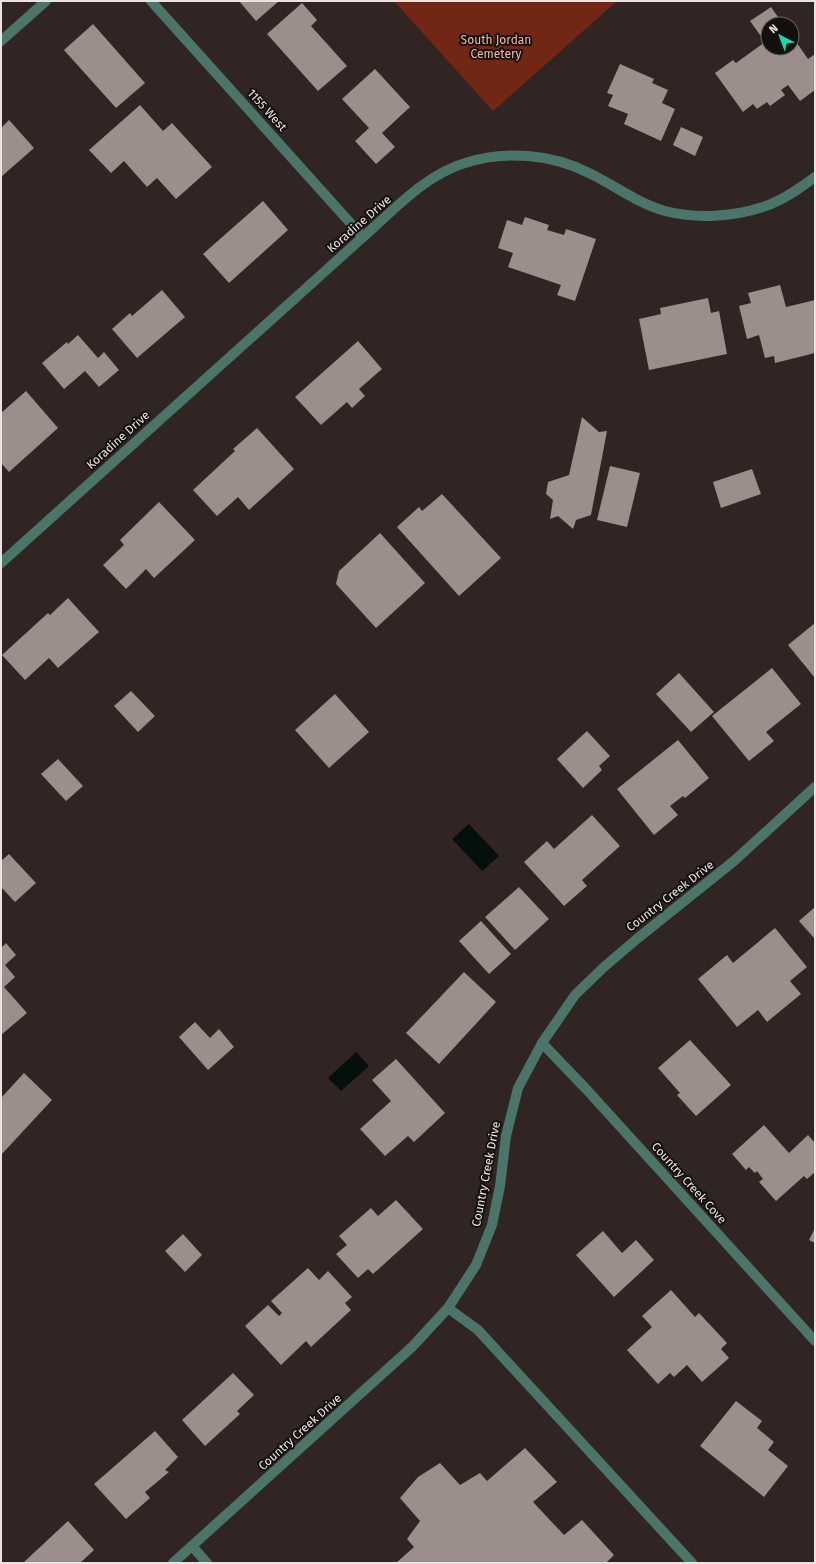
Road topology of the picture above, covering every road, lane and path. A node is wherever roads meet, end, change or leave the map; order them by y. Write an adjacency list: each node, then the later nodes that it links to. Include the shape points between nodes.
1 (46, 1): 3 (street)
2 (151, 1): 5 (street, 1155 West)
3 (1, 41)
4 (815, 177): 5 (street, Koradine Drive, via 794,193 764,207 730,215 696,217 664,211 635,199 588,172 557,160 524,156 493,157 465,163 439,175 416,191)
5 (363, 237): 6 (street, Koradine Drive)
6 (1, 563)
7 (815, 787): 8 (street, Country Creek Drive, via 734,862 604,967 575,995)
8 (542, 1043): 9 (street, Country Creek Drive, via 518,1088 506,1136 492,1225 476,1265); 10 (street, Country Creek Cove)
9 (448, 1308): 11 (street, Country Creek Drive, via 412,1347); 14 (street, via 478,1330)
10 (815, 1341)
11 (192, 1546): 12 (street, Country Creek Drive); 13 (street)
12 (173, 1563)
13 (207, 1563)
14 (692, 1563)

